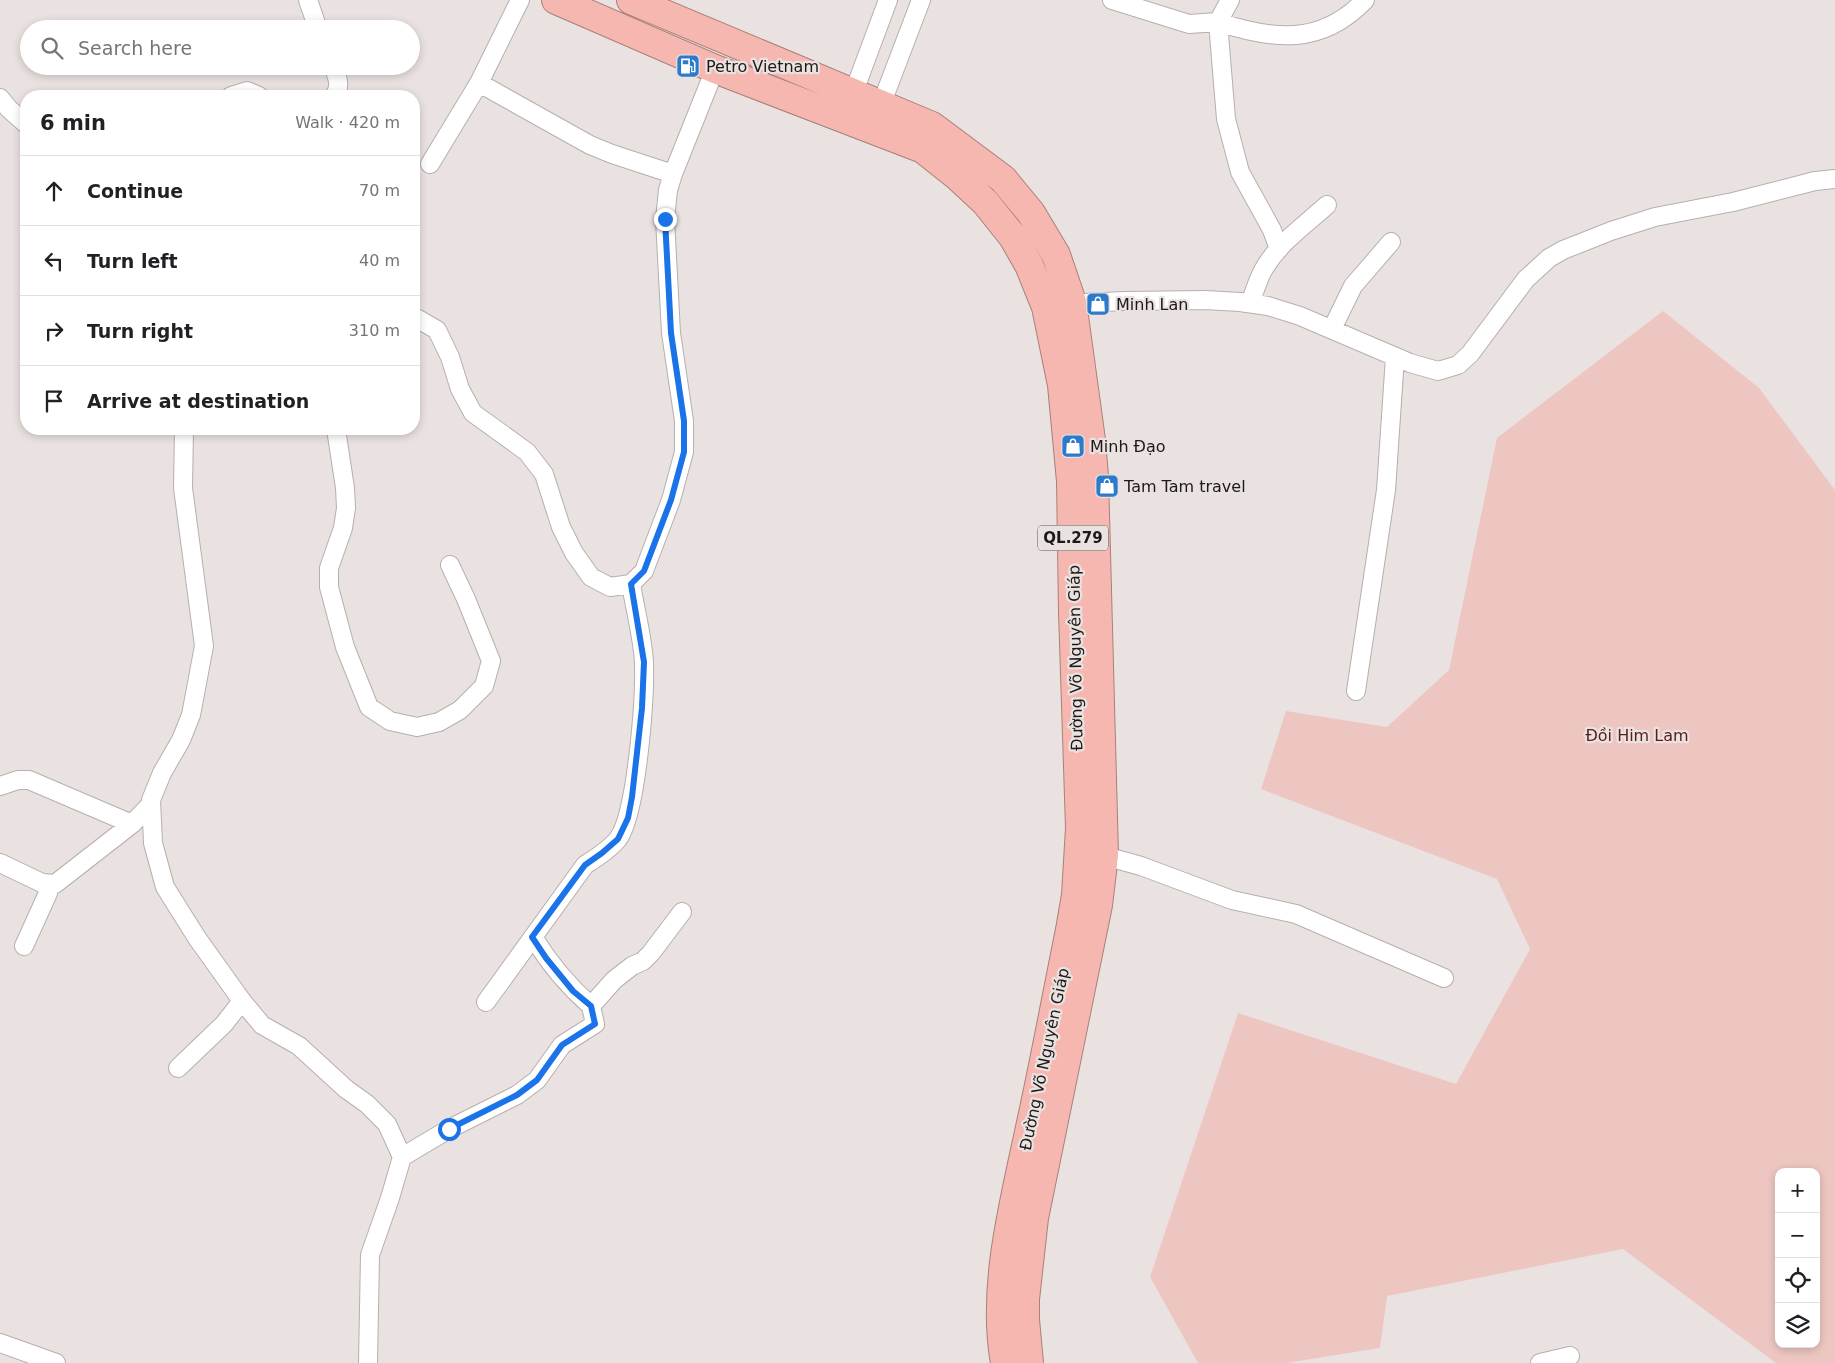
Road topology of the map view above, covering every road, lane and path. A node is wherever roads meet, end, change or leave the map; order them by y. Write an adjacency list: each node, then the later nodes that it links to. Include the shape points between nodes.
1 (308, 0): 10 (street)
2 (520, 0): 14 (street)
3 (556, 0): 12 (highway, Đường Võ Nguyên Giáp / QL.279)
4 (631, 0): 16 (highway, Đường Võ Nguyên Giáp / QL.279)
5 (888, 0): 16 (street)
6 (921, 0): 18 (street)
7 (1112, 0): 11 (street, via 1189,24)
8 (1230, 0): 11 (street)
9 (1365, 0): 11 (street, via 1334,25 1294,36 1247,32)
10 (315, 20)
11 (1218, 22): 25 (street, via 1228,128 1240,172)
12 (715, 69): 21 (street); 27 (highway, Đường Võ Nguyên Giáp / QL.279, via 923,149 985,202)
13 (336, 75): 15 (street)
14 (479, 83): 20 (street); 21 (street, via 590,144)
15 (338, 90)
16 (853, 94): 18 (highway, Đường Võ Nguyên Giáp / QL.279)
17 (0, 98): 19 (street)
18 (881, 105): 27 (highway, Đường Võ Nguyên Giáp / QL.279, via 932,126 1003,179 1031,214 1056,255)
19 (20, 119)
20 (430, 164)
21 (673, 174): 34 (street, via 665,219 671,333 684,421 684,452 671,500 644,571)
22 (1835, 179): 30 (street, via 1655,217 1581,242 1549,258 1538,268 1458,365 1438,371)
23 (1327, 205): 25 (street)
24 (1391, 242): 29 (street, via 1353,286)
25 (1279, 249): 26 (street, via 1264,268)
26 (1250, 303): 27 (street, via 1205,300); 29 (street, via 1282,310)
27 (1059, 305): 39 (highway, Đường Võ Nguyên Giáp / QL.279, via 1071,481 1079,806)
28 (420, 320): 34 (street, via 437,330 473,413 527,452 544,474 561,528 591,577 610,587)
29 (1332, 329): 30 (street)
30 (1395, 357): 35 (street, via 1386,490)
31 (184, 435): 37 (street, via 183,488 204,646 191,715 162,772)
32 (337, 435): 33 (street, via 346,508 330,568 329,587 345,647 369,707 390,721 418,727 439,722 460,710 484,686 491,661)
33 (450, 565)
34 (631, 584): 43 (street, via 644,662 642,708 628,818 618,839 585,865)
35 (1356, 691)
36 (0, 786): 38 (street, via 29,780)
37 (151, 804): 38 (street); 46 (street, via 153,842 165,887 196,938)
38 (132, 824): 41 (street, via 55,884)
39 (1091, 853): 45 (street, via 1141,866 1232,900 1296,914); 55 (highway, Đường Võ Nguyên Giáp / QL.279, via 1076,895 1014,1206 1002,1308); 56 (highway, Đường Võ Nguyên Giáp / QL.279, via 1098,905 1034,1218 1025,1299)
40 (0, 862): 41 (street)
41 (49, 884): 44 (street)
42 (682, 912): 48 (street, via 651,953 614,980)
43 (532, 937): 47 (street); 48 (street, via 573,991)
44 (24, 946)
45 (1444, 978)
46 (242, 1001): 49 (street, via 224,1024); 50 (street, via 262,1025 299,1046 367,1104 387,1124)
47 (486, 1002)
48 (591, 1006): 50 (street, via 595,1024 562,1045 537,1080 517,1095)
49 (178, 1068)
50 (402, 1157): 54 (street, via 370,1255)
51 (0, 1343): 53 (street)
52 (1570, 1356): 57 (street)
53 (56, 1363)
54 (368, 1363)
55 (1005, 1363)
56 (1029, 1363)
57 (1540, 1363)

